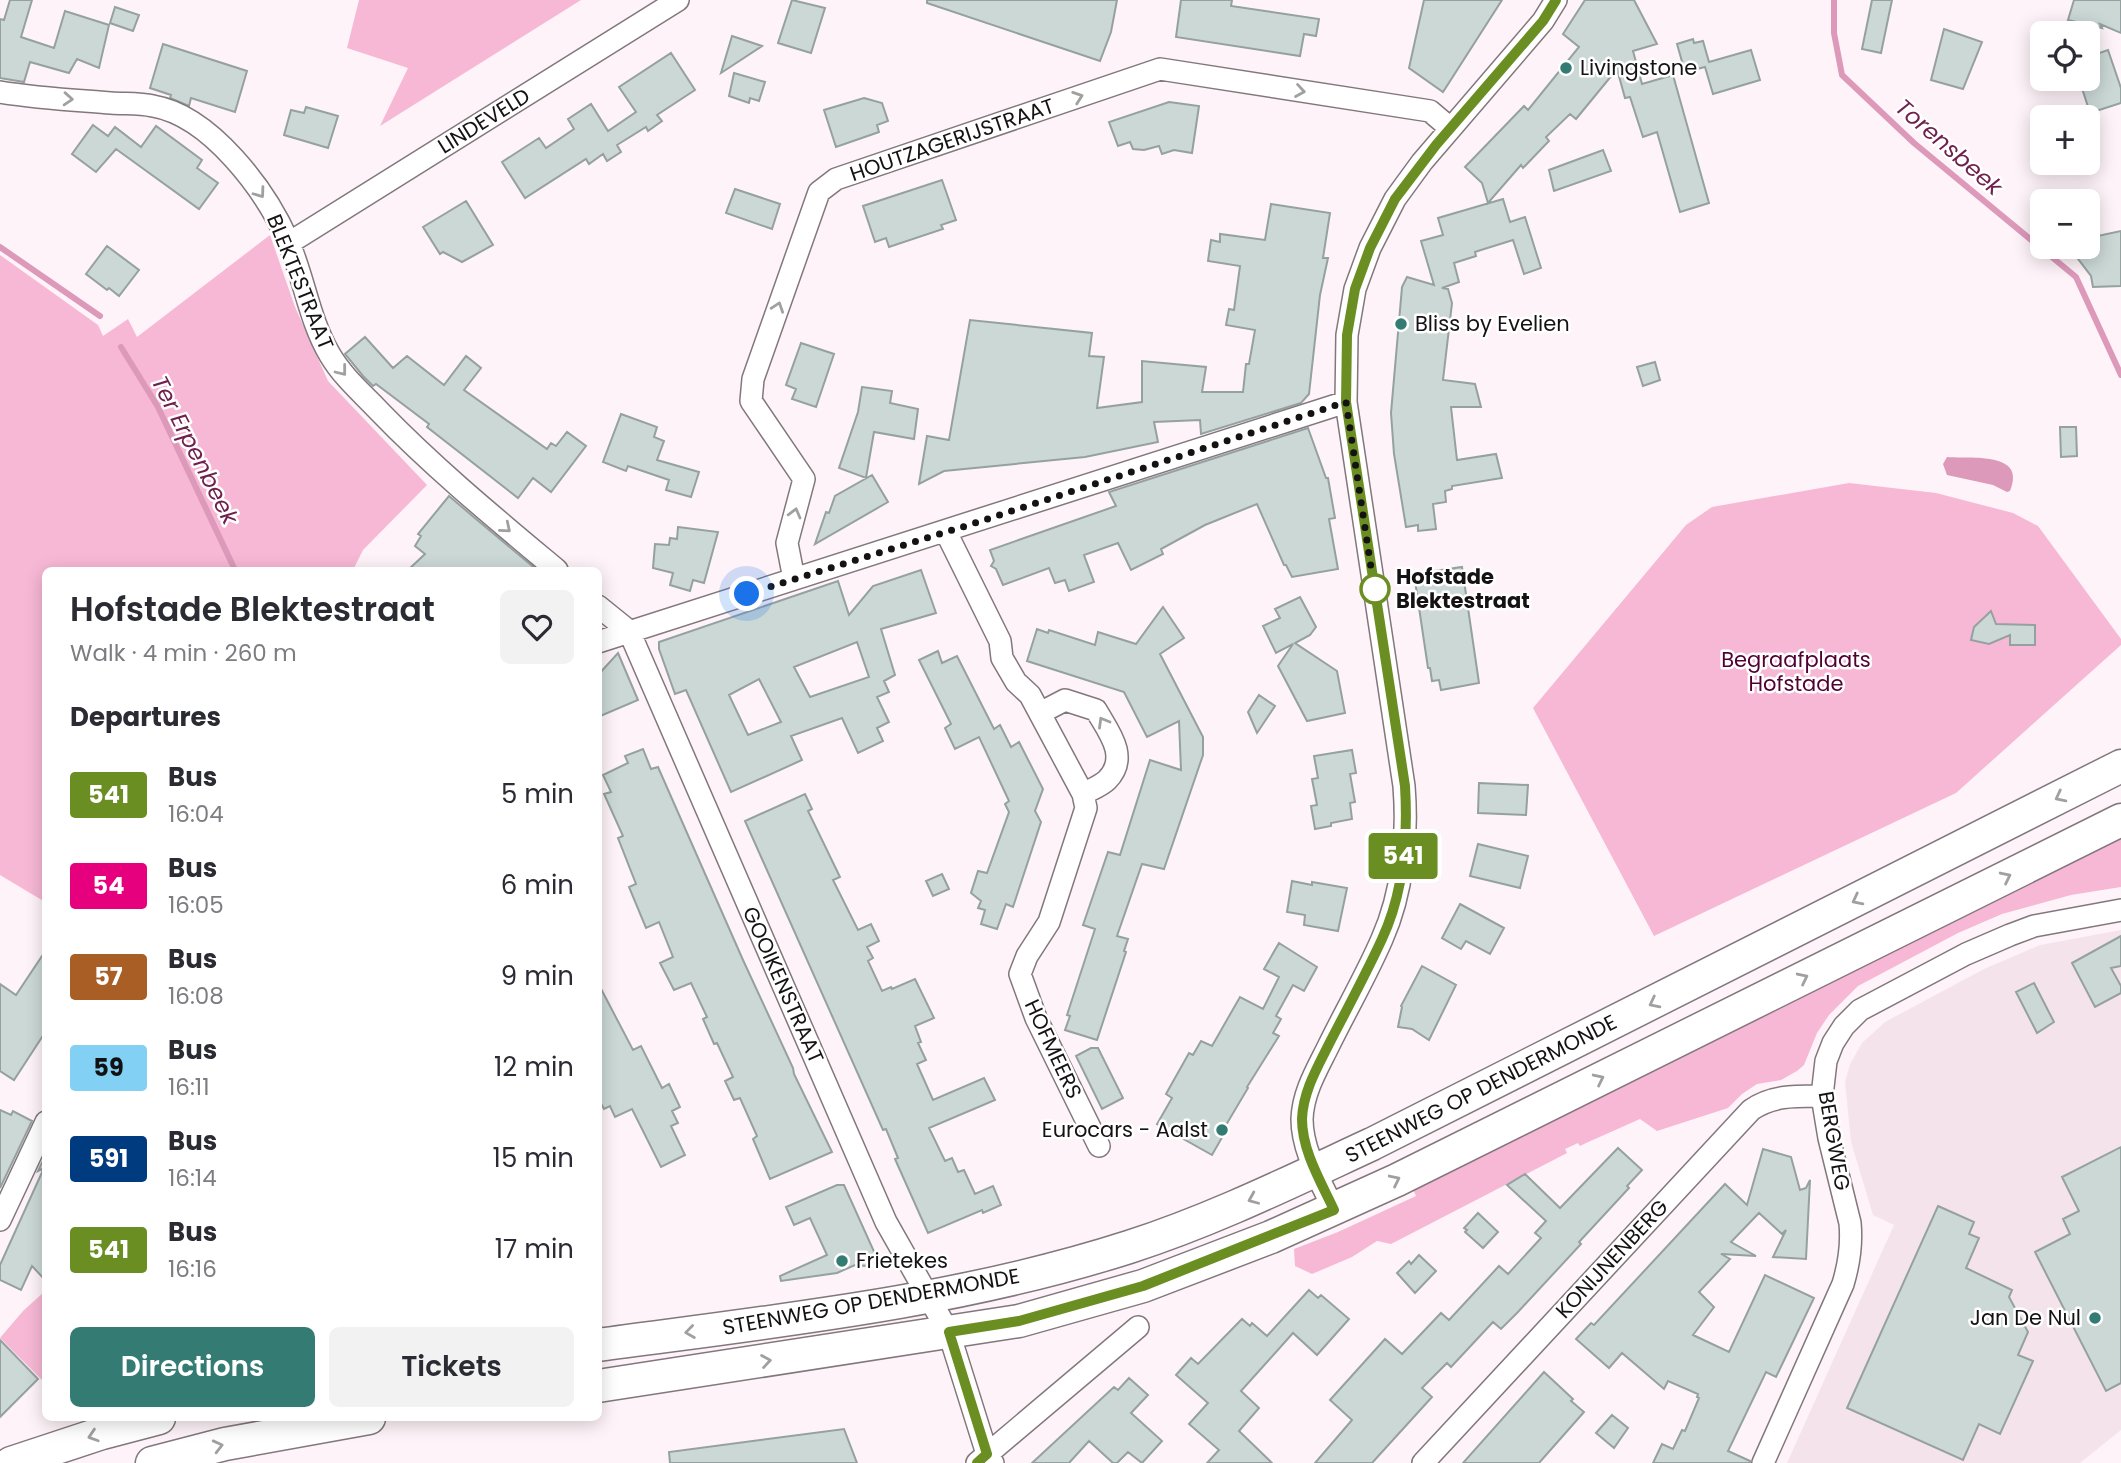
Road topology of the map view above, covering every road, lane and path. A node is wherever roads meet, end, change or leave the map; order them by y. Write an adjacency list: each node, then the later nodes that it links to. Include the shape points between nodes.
1 (678, 0): 5 (street, LINDEVELD)
2 (1556, 0): 4 (street)
3 (0, 92): 5 (street, BLEKTESTRAAT, one-way to 5, via 155,106 179,115 232,157 278,218)
4 (1450, 128): 6 (street, via 1395,199 1370,248 1355,289 1347,335); 9 (street, HOUTZAGERIJSTRAAT, one-way to 4, via 787,543 804,479 751,401 752,390 819,192 836,179 1160,69 1430,111)
5 (289, 243): 8 (street, BLEKTESTRAAT, one-way to 8, via 318,328 344,375 455,484)
6 (1346, 402): 7 (street); 21 (street, via 1405,786 1406,828 1398,890 1384,936 1307,1090 1302,1120)
7 (946, 532): 9 (street); 13 (street, via 1000,641 1002,658)
8 (553, 567)
9 (794, 579): 11 (street)
10 (602, 609): 11 (street)
11 (629, 631): 12 (street); 24 (street, GOOIKENSTRAAT, via 887,1222)
12 (602, 641)
13 (1040, 713): 15 (street); 15 (street, one-way to 13, via 1107,781 1117,748 1096,710 1065,700)
14 (2121, 766): 21 (main road, STEENWEG OP DENDERMONDE, one-way to 21)
15 (1083, 794): 20 (street, HOFMEERS, via 1086,808 1049,922 1020,974 1036,1018)
16 (2121, 820): 22 (main road, STEENWEG OP DENDERMONDE, one-way to 16)
17 (2121, 910): 18 (street, BERGWEG, via 2034,926 2010,935 1860,1010 1833,1043)
18 (1822, 1096): 34 (street, KONIJNENBERG, via 1763,1101 1751,1110); 35 (street, BERGWEG, via 1850,1223 1848,1269)
19 (42, 1130): 23 (street)
20 (1099, 1146)
21 (1316, 1171): 22 (street); 24 (main road, STEENWEG OP DENDERMONDE, one-way to 24, via 1129,1247 1009,1280)
22 (1334, 1210): 26 (main road, STEENWEG OP DENDERMONDE, via 1143,1286 1019,1321)
23 (1, 1214)
24 (927, 1296): 26 (street, GOOIKENSTRAAT); 27 (main road, STEENWEG OP DENDERMONDE, one-way to 27)
25 (1138, 1327): 31 (street)
26 (949, 1332): 28 (main road, STEENWEG OP DENDERMONDE, one-way to 26); 31 (street, GOOIKENSTRAAT)
27 (602, 1344)
28 (602, 1385)
29 (148, 1421): 32 (main road, one-way to 32)
30 (352, 1421): 33 (main road, one-way to 30, via 225,1444)
31 (986, 1460)
32 (11, 1463)
33 (152, 1463)
34 (1423, 1463)
35 (1763, 1463)

